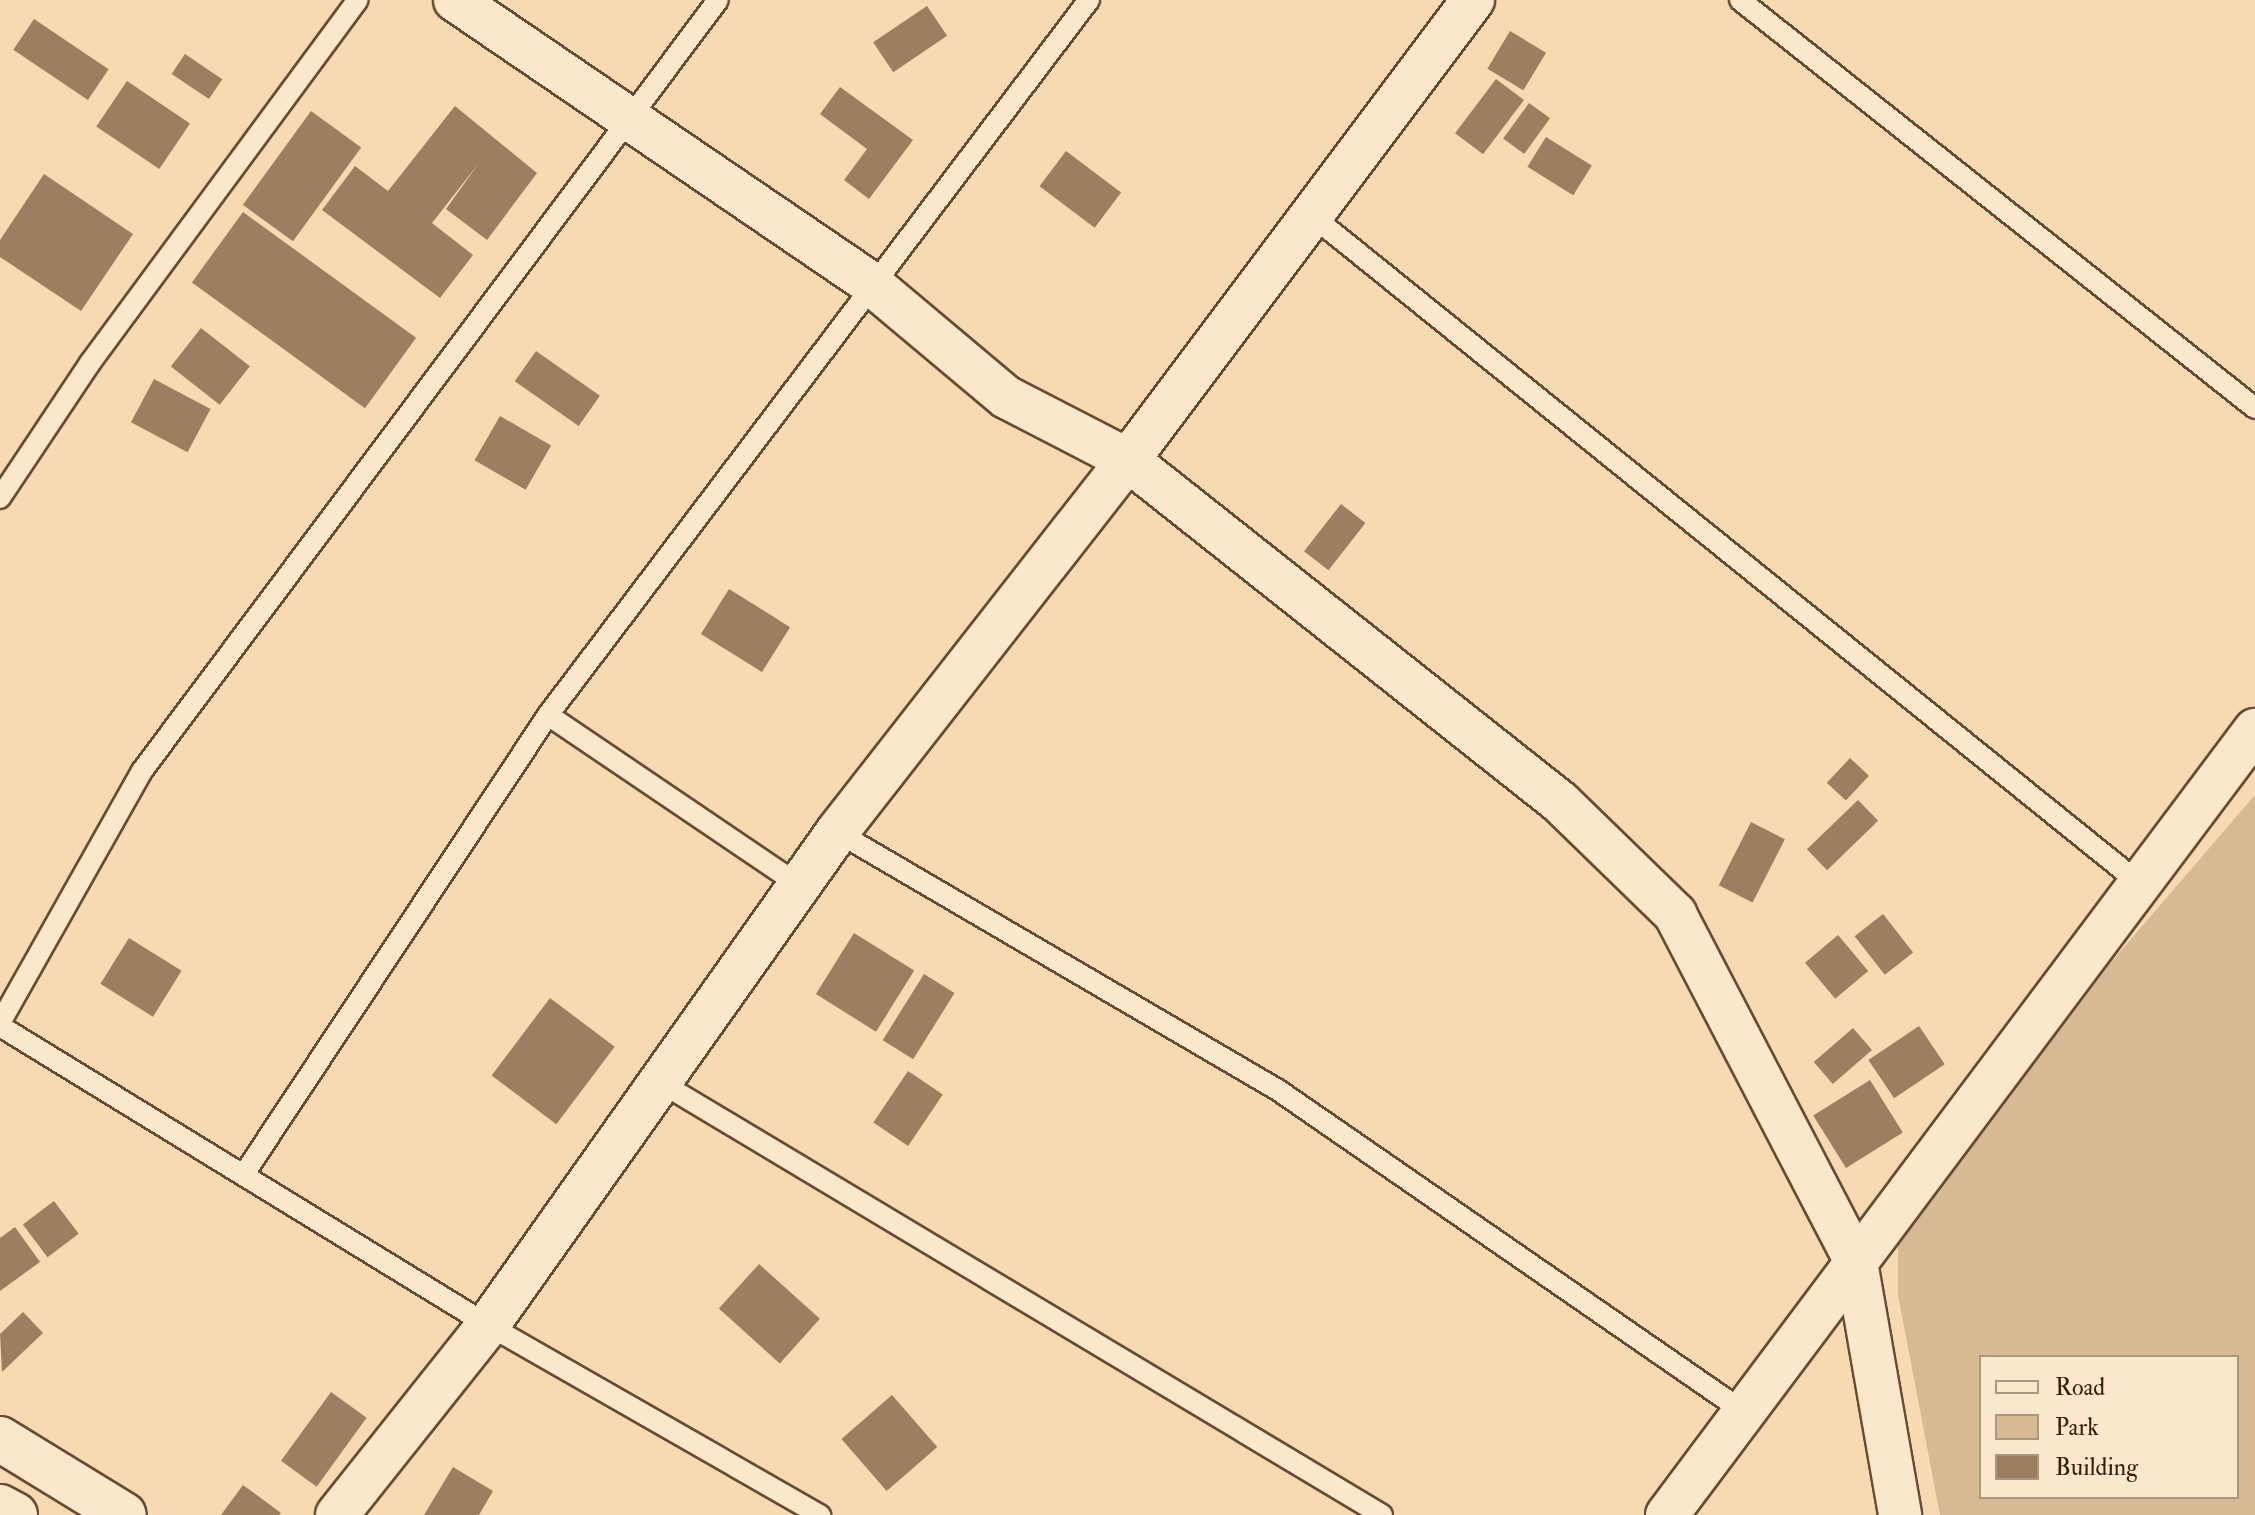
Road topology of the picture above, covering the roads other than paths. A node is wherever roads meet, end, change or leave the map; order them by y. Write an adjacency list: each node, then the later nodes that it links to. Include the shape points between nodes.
1 (358, 0): 12 (lane, via 90,363)
2 (455, 0): 7 (street)
3 (718, 0): 7 (lane)
4 (1089, 0): 9 (lane)
5 (1473, 0): 8 (street)
6 (1740, 0): 10 (lane)
7 (625, 122): 9 (street); 18 (lane, via 142,771)
8 (1316, 219): 11 (street); 17 (lane)
9 (869, 282): 11 (street, via 1006,397); 13 (lane)
10 (2255, 408)
11 (1128, 460): 15 (street); 21 (street, via 1207,530 1335,620 1560,802 1675,914)
12 (0, 498)
13 (548, 715): 16 (lane); 20 (lane)
14 (2255, 730): 17 (street)
15 (837, 832): 16 (street); 23 (lane, via 1278,1090)
16 (799, 885): 19 (street)
17 (2143, 886): 21 (street)
18 (0, 1024): 20 (lane)
19 (658, 1081): 22 (street); 30 (lane)
20 (244, 1174): 22 (lane)
21 (1856, 1262): 23 (street); 32 (street)
22 (488, 1325): 28 (street); 29 (lane)
23 (1744, 1412): 31 (street)
24 (0, 1439): 27 (main road)
25 (0, 1507): 26 (main road)
26 (15, 1515)
27 (124, 1515)
28 (337, 1515)
29 (820, 1515)
30 (1382, 1515)
31 (1667, 1515)
32 (1900, 1515)

